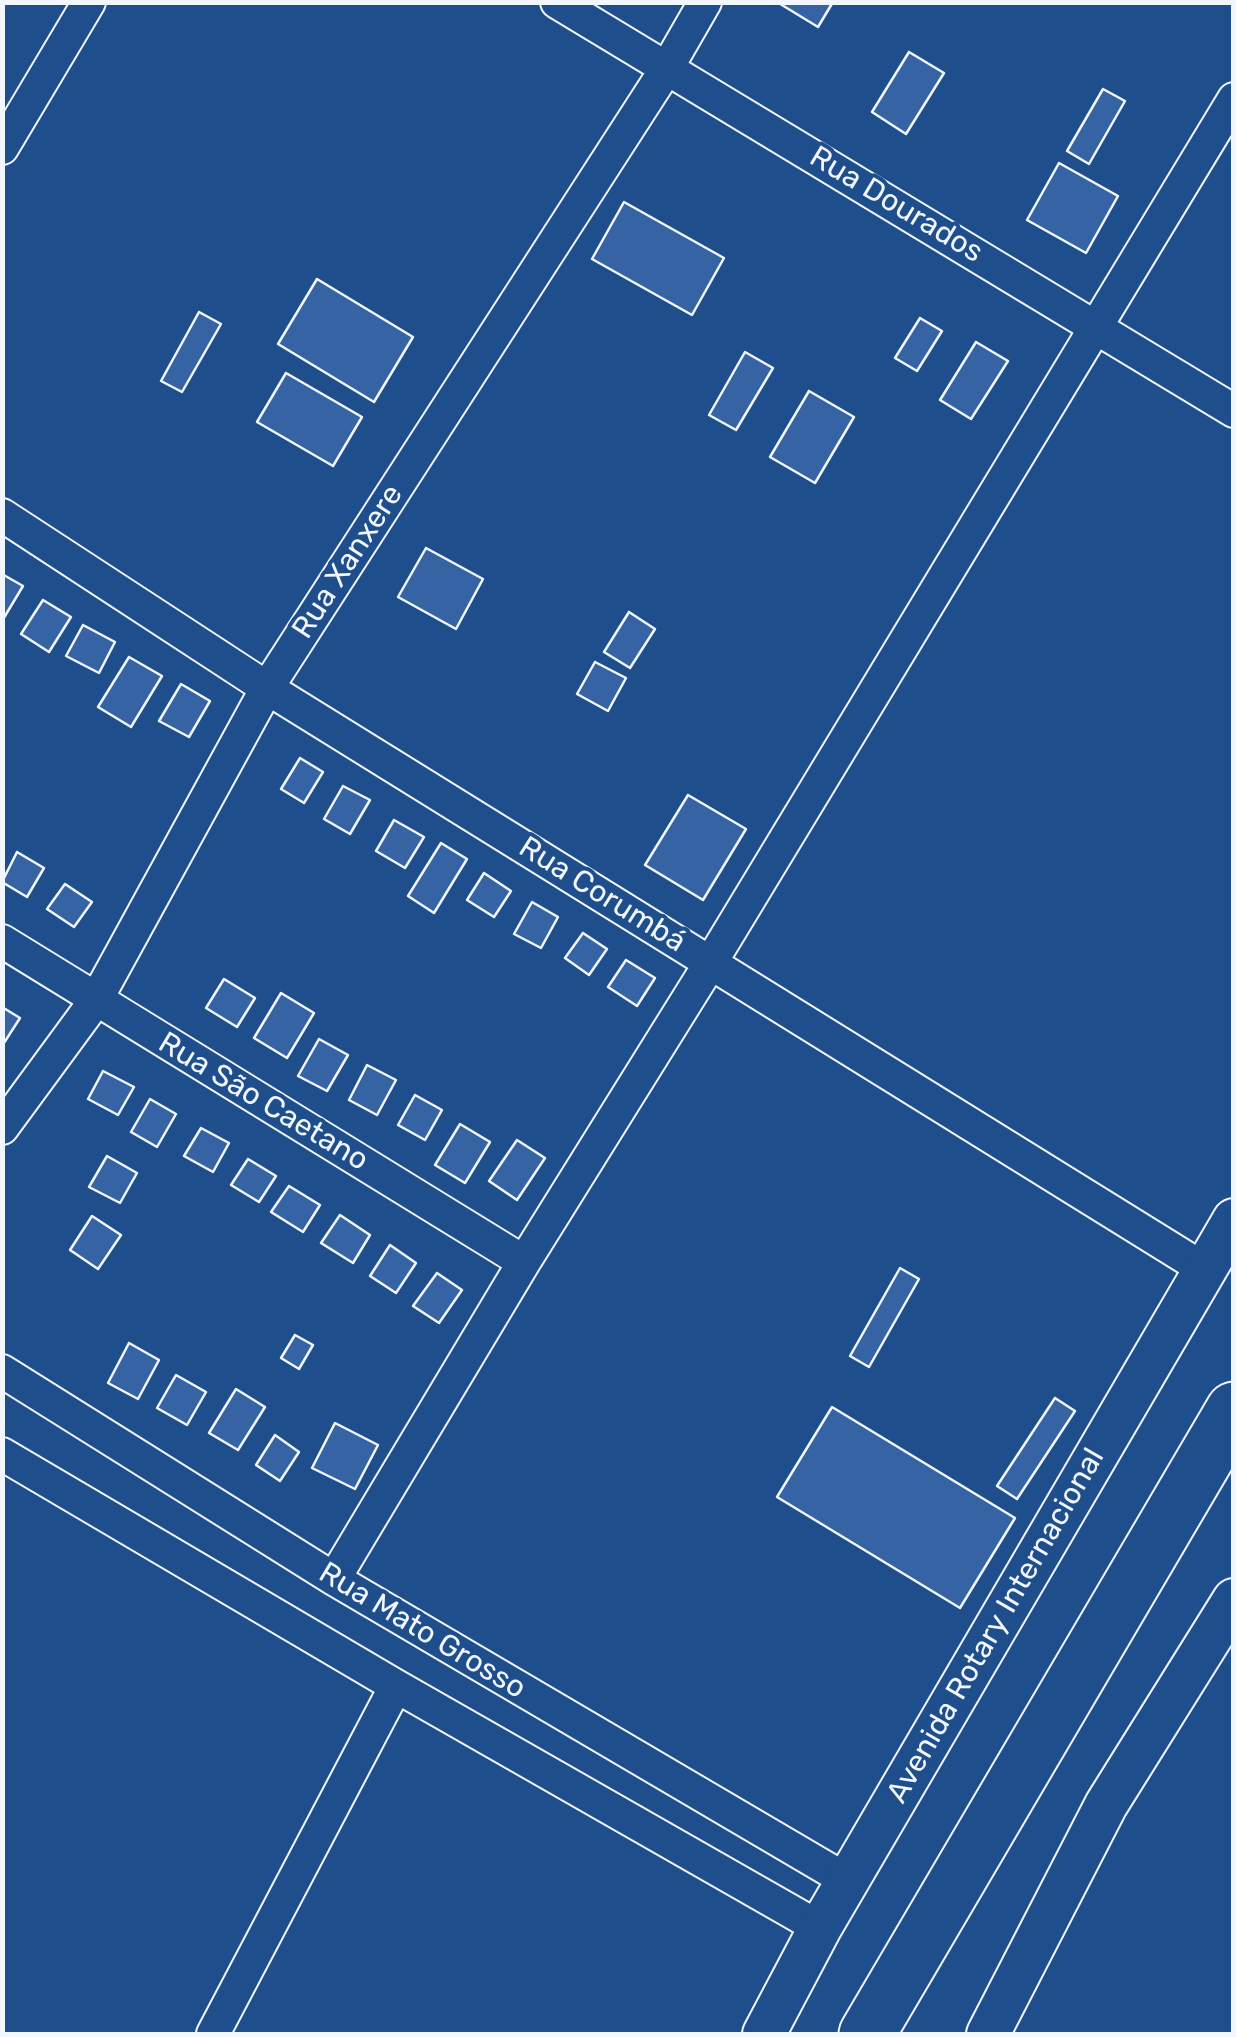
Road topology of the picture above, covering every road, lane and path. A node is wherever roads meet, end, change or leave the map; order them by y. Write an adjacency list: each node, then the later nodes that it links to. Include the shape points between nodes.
1 (89, 2): 6 (street)
2 (557, 2): 4 (street, Rua Dourados)
3 (705, 2): 4 (street, Rua Xanxere)
4 (666, 68): 7 (street, Rua Dourados); 10 (street, Rua Xanxere)
5 (1234, 99): 7 (street)
6 (2, 148)
7 (1097, 326): 8 (street, Rua Dourados); 12 (street)
8 (1234, 411)
9 (2, 515): 10 (street, Rua Corumbá)
10 (268, 688): 12 (street, Rua Corumbá); 13 (street, Rua Xanxere)
11 (2, 941): 13 (street, Rua São Caetano)
12 (711, 962): 16 (street); 17 (street, Rua Corumbá)
13 (96, 1000): 14 (street, Rua Xanxere); 16 (street, Rua São Caetano)
14 (2, 1128)
15 (1234, 1220): 17 (street, Avenida Rotary Internacional)
16 (524, 1262): 21 (street)
17 (1204, 1268): 24 (street, Avenida Rotary Internacional)
18 (2, 1371): 21 (street, Rua Mato Grosso)
19 (1234, 1410): 28 (highway)
20 (2, 1454): 23 (street, Rua Mato Grosso)
21 (334, 1580): 24 (street, Rua Mato Grosso)
22 (1234, 1600): 29 (street, via 1106,1805)
23 (396, 1686): 25 (street, Rua Mato Grosso); 26 (street)
24 (848, 1881): 25 (street, Avenida Rotary Internacional)
25 (820, 1928): 27 (street, Avenida Rotary Internacional)
26 (213, 2034)
27 (764, 2034)
28 (867, 2034)
29 (988, 2034)

